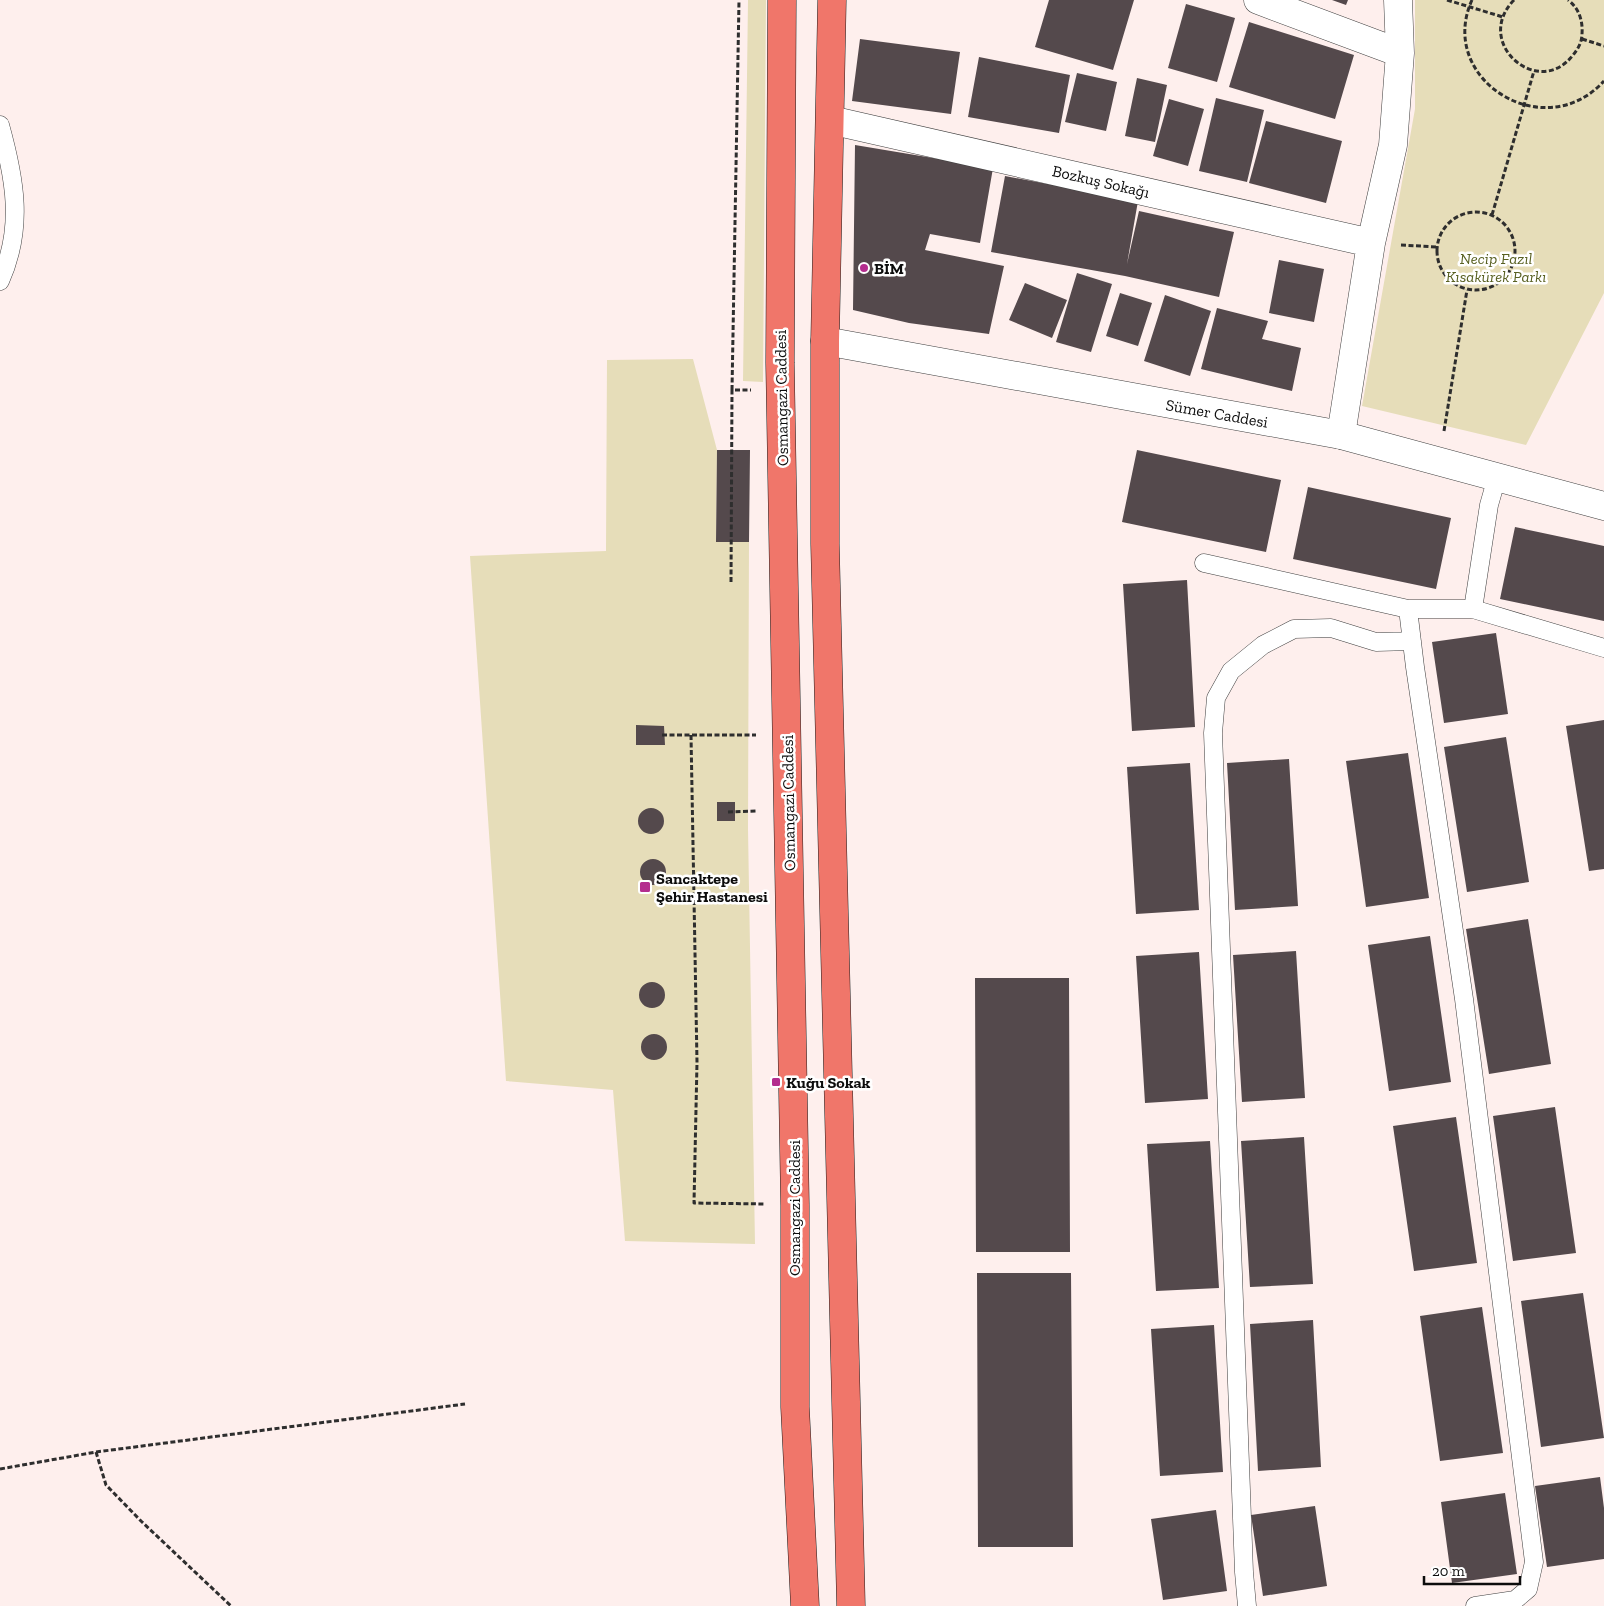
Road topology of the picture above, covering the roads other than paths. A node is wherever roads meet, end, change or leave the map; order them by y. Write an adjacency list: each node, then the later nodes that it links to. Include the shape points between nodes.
1 (782, 0): 19 (main road, Osmangazi Caddesi, via 780,391 795,1205 795,1408)
2 (832, 0): 6 (main road)
3 (1258, 0): 5 (street)
4 (1398, 0): 5 (street)
5 (1400, 53): 8 (street, via 1393,145)
6 (830, 120): 8 (street, Bozkuş Sokağı); 10 (main road)
7 (0, 125): 9 (lane, via 12,168 16,220)
8 (1371, 243): 11 (street)
9 (0, 281)
10 (825, 341): 11 (street, Sümer Caddesi); 20 (main road, via 826,563)
11 (1341, 435): 12 (street, Sümer Caddesi)
12 (1497, 477): 13 (street, Sümer Caddesi); 16 (lane, via 1489,505)
13 (1604, 506)
14 (1204, 563): 15 (lane)
15 (1408, 608): 16 (lane); 17 (lane)
16 (1473, 609): 18 (lane)
17 (1412, 642): 21 (lane, via 1376,642 1331,628 1294,629 1263,645 1231,671 1216,698 1213,733 1221,994); 22 (lane, via 1464,999 1534,1562 1528,1589 1515,1600)
18 (1604, 648)
19 (805, 1606)
20 (851, 1606)
21 (1247, 1606)
22 (1475, 1606)

